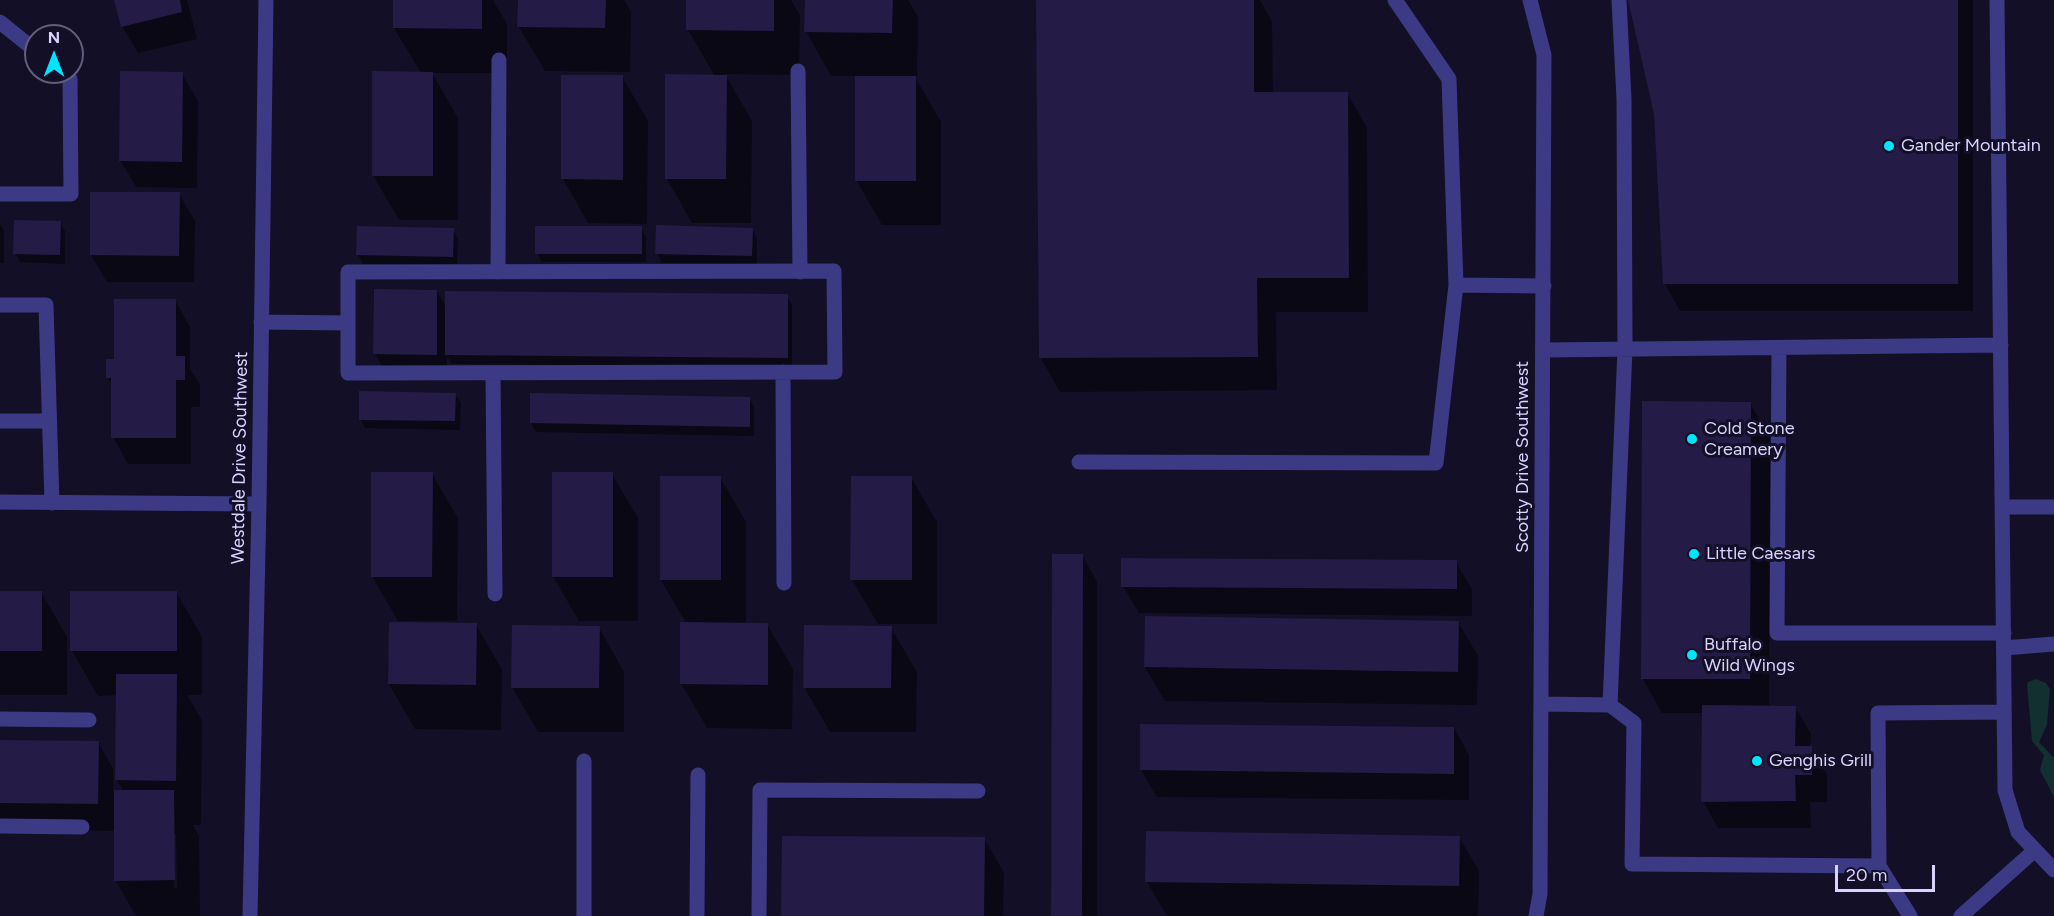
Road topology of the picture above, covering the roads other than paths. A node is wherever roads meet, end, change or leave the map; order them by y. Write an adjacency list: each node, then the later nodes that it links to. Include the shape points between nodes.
1 (266, 0): 17 (street, Westdale Drive Southwest)
2 (1395, 0): 14 (street, via 1449,78)
3 (1530, 0): 15 (street, Scotty Drive Southwest, via 1544,55)
4 (1619, 0): 21 (street, via 1624,99)
5 (1997, 0): 19 (street)
6 (0, 22): 7 (street)
7 (24, 41)
8 (499, 60): 12 (street)
9 (798, 71): 13 (street)
10 (70, 84): 11 (street, via 71,194)
11 (0, 194)
12 (498, 272): 13 (street); 18 (street, via 348,272)
13 (801, 272): 23 (street, via 834,271 835,372)
14 (1456, 285): 15 (street); 27 (street, via 1437,463)
15 (1544, 286): 22 (street, Scotty Drive Southwest)
16 (0, 305): 26 (street, via 46,305)
17 (261, 322): 18 (street); 30 (street, Westdale Drive Southwest)
18 (348, 323): 24 (street, via 348,373)
19 (2001, 345): 20 (street); 31 (street)
20 (1779, 348): 21 (street); 35 (street, via 1777,633)
21 (1625, 349): 22 (street); 38 (street)
22 (1544, 350): 37 (street, Scotty Drive Southwest)
23 (783, 372): 24 (street); 33 (street)
24 (493, 373): 34 (street)
25 (0, 420): 26 (street)
26 (50, 421): 29 (street)
27 (1079, 462)
28 (0, 502): 29 (street)
29 (51, 503): 30 (street)
30 (259, 504): 50 (street, Westdale Drive Southwest)
31 (2002, 507): 32 (street); 35 (street)
32 (2054, 507)
33 (784, 583)
34 (495, 594)
35 (2004, 640): 36 (street); 39 (street)
36 (2054, 644)
37 (1541, 704): 38 (street); 54 (street, Scotty Drive Southwest, via 1540,894)
38 (1610, 705): 48 (street, via 1634,723 1632,864)
39 (2004, 712): 47 (street, via 2005,790 2018,832); 48 (street, via 1878,713)
40 (0, 719): 41 (street)
41 (89, 720)
42 (584, 761): 51 (street)
43 (698, 775): 52 (street)
44 (978, 791): 53 (street, via 760,790)
45 (0, 826): 46 (street)
46 (82, 827)
47 (2035, 850): 49 (street); 56 (street)
48 (1879, 866): 55 (street)
49 (2054, 870)
50 (250, 916)
51 (584, 916)
52 (697, 916)
53 (759, 916)
54 (1536, 916)
55 (1910, 916)
56 (1961, 916)

